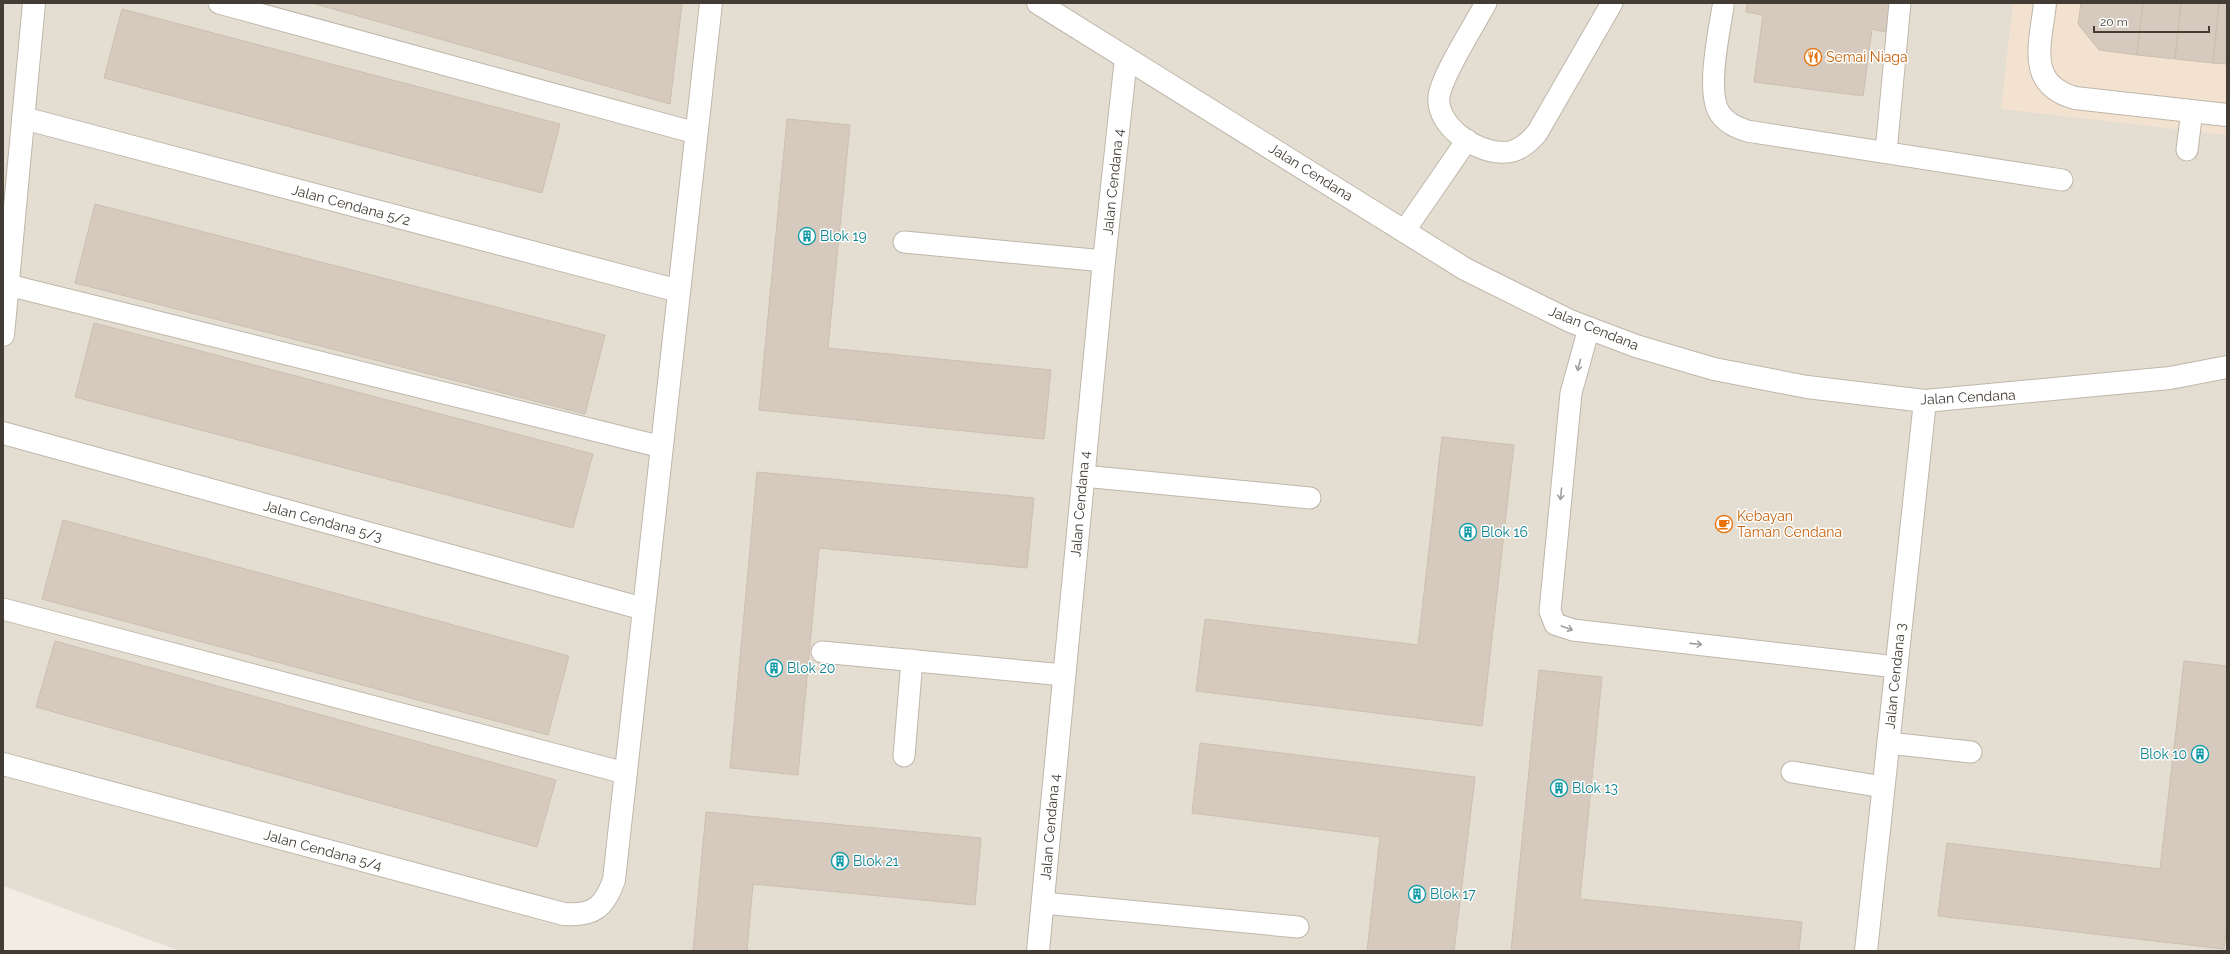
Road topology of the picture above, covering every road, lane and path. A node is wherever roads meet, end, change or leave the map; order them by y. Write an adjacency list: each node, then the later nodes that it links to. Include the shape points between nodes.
1 (34, 3): 13 (street)
2 (219, 3): 14 (lane)
3 (711, 3): 14 (street, Jalan Cendana 5/4)
4 (1038, 3): 10 (street, Jalan Cendana)
5 (1486, 3): 15 (lane, via 1444,81 1439,96 1441,111 1448,125)
6 (1612, 3): 15 (lane, via 1537,133 1526,145 1513,151 1497,153)
7 (1900, 3): 17 (lane)
8 (2045, 3): 11 (street, via 2039,54 2041,70 2048,84 2060,94 2075,98)
9 (1722, 7): 17 (lane, via 1713,86 1714,102 1720,115 1732,126 1747,131)
10 (1126, 58): 19 (street, Jalan Cendana); 21 (street, Jalan Cendana 4)
11 (2192, 111): 12 (street); 16 (lane)
12 (2227, 115)
13 (23, 118): 22 (street); 23 (street, Jalan Cendana 5/2)
14 (696, 133): 23 (street, Jalan Cendana 5/4)
15 (1467, 140): 19 (lane)
16 (2187, 150)
17 (1886, 152): 18 (lane)
18 (2062, 180)
19 (1405, 230): 24 (street, Jalan Cendana, via 1465,269)
20 (904, 242): 21 (lane)
21 (1104, 261): 30 (street, Jalan Cendana 4)
22 (8, 285): 25 (street); 29 (lane)
23 (679, 291): 29 (street, Jalan Cendana 5/4)
24 (1589, 328): 27 (street, Jalan Cendana, via 1636,346 1714,369 1807,387); 36 (lane, one-way to 36, via 1571,393 1550,611 1555,624 1573,630)
25 (3, 335)
26 (2227, 367): 27 (street, Jalan Cendana, via 2170,378)
27 (1925, 401): 36 (street, Jalan Cendana 3)
28 (3, 433): 33 (street, Jalan Cendana 5/3)
29 (662, 447): 33 (street, Jalan Cendana 5/4)
30 (1083, 476): 31 (lane); 37 (street, Jalan Cendana 4)
31 (1310, 498)
32 (3, 609): 43 (lane)
33 (644, 609): 43 (street, Jalan Cendana 5/4)
34 (822, 652): 35 (lane)
35 (912, 660): 37 (lane); 40 (lane)
36 (1896, 667): 38 (street, Jalan Cendana 3)
37 (1064, 675): 45 (street, Jalan Cendana 4)
38 (1888, 743): 39 (lane); 44 (street, Jalan Cendana 3)
39 (1971, 752)
40 (904, 756)
41 (3, 764): 43 (street, Jalan Cendana 5/4, via 564,914 581,915 596,909 608,897 614,880)
42 (1792, 772): 44 (lane)
43 (626, 773)
44 (1883, 787): 48 (street, Jalan Cendana 3)
45 (1043, 903): 46 (lane); 47 (street, Jalan Cendana 4)
46 (1298, 927)
47 (1038, 951)
48 (1866, 951)

